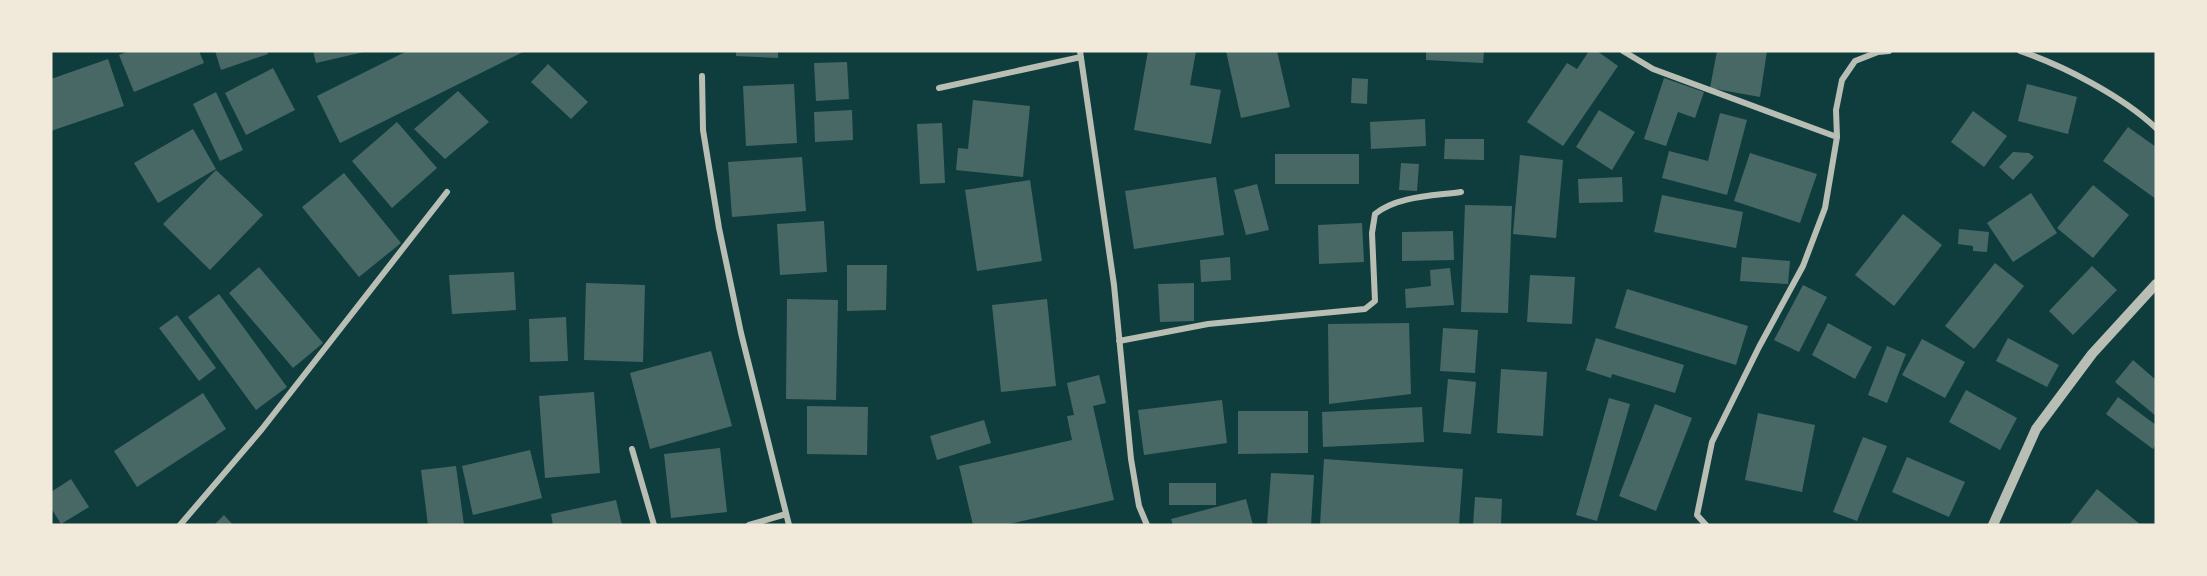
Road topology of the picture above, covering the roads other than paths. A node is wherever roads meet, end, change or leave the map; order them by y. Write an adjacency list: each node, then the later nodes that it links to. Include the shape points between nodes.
1 (1623, 51): 8 (street, via 1653,69)
2 (1889, 51): 8 (street, via 1855,61 1842,80 1836,110)
3 (2019, 51): 7 (street, via 2073,73 2144,116)
4 (1080, 54): 6 (street); 12 (street)
5 (702, 76): 14 (street, via 703,130 719,228)
6 (939, 88)
7 (2156, 128)
8 (1837, 137): 20 (street, via 1826,208 1803,266 1712,442 1696,515)
9 (447, 192): 15 (street, via 262,429)
10 (1461, 192): 12 (street, via 1385,206 1375,214 1375,301 1365,309 1208,324)
11 (2156, 284): 21 (street, via 2092,354 2036,429)
12 (1119, 341): 19 (street, via 1131,459 1139,506)
13 (632, 449): 16 (street)
14 (786, 514): 17 (street); 18 (street)
15 (180, 525)
16 (654, 525)
17 (749, 525)
18 (789, 525)
19 (1147, 525)
20 (1706, 525)
21 (1993, 525)

